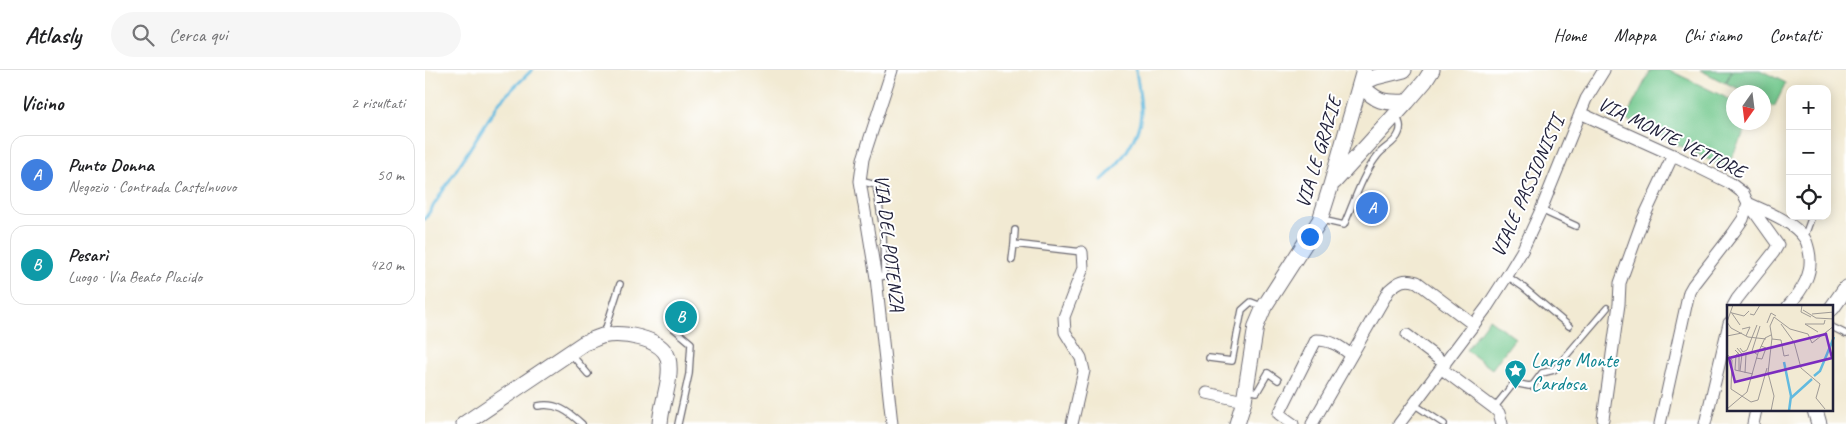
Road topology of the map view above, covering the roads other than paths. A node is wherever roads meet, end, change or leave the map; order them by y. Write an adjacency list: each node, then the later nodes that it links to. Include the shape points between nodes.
1 (892, 70): 53 (street, VIA DEL POTENZA, via 863,159 860,182 876,278)
2 (1404, 70): 5 (main road)
3 (1432, 70): 6 (main road)
4 (1604, 70): 7 (street, VIALE PASSIONISTI)
5 (1362, 77): 6 (main road, via 1372,97 1391,103); 10 (main road, VIA LE GRAZIE)
6 (1407, 102): 8 (main road)
7 (1580, 113): 9 (street, VIA MONTE VETTORE); 12 (street, VIALE PASSIONISTI)
8 (1396, 115): 10 (main road); 13 (lane, via 1400,123 1399,135 1378,154 1344,225)
9 (1673, 155): 11 (street, VIA MONTE VETTORE, via 1730,183); 48 (street, via 1643,219 1620,283)
10 (1331, 185): 13 (main road, VIA LE GRAZIE)
11 (1748, 203): 17 (street, VIA MONTE VETTORE, via 1791,226); 24 (street, via 1778,245); 61 (street, via 1743,219 1689,292)
12 (1541, 210): 15 (lane); 21 (street, VIALE PASSIONISTI)
13 (1320, 220): 26 (main road, VIA LE GRAZIE)
14 (1811, 220): 17 (lane)
15 (1576, 226)
16 (1015, 230): 18 (lane)
17 (1804, 238): 25 (street, via 1810,254 1810,269 1804,285)
18 (1014, 244): 19 (lane); 20 (lane)
19 (1082, 252): 54 (street, via 1083,268 1064,317 1065,332 1081,358 1084,372)
20 (1012, 260)
21 (1507, 276): 29 (street, VIALE PASSIONISTI); 30 (lane)
22 (620, 284): 36 (lane)
23 (1846, 288): 27 (main road)
24 (1734, 305)
25 (1789, 305)
26 (1264, 306): 39 (lane, via 1251,302 1242,310 1232,361); 44 (main road, VIA LE GRAZIE, via 1257,326)
27 (1833, 307)
28 (1607, 308): 47 (lane, via 1554,370 1542,373 1533,385 1514,383)
29 (1474, 325): 38 (street, via 1417,282 1407,279 1389,290); 40 (street, VIALE PASSIONISTI)
30 (1569, 326)
31 (672, 327): 52 (lane, via 691,343 689,374)
32 (1833, 328): 35 (lane)
33 (1727, 331): 62 (street)
34 (1407, 334): 40 (street)
35 (1846, 334)
36 (603, 336): 37 (main road); 51 (main road, via 635,336 660,346 667,358 669,375)
37 (569, 352): 41 (lane); 49 (main road)
38 (1351, 355): 56 (street, via 1337,344 1316,340 1279,414); 57 (street)
39 (1209, 358)
40 (1443, 367): 45 (street, VIALE PASSIONISTI); 47 (street)
41 (588, 374)
42 (1279, 380): 44 (lane, via 1268,374 1257,392)
43 (1207, 393): 44 (street)
44 (1245, 395): 55 (main road, VIA LE GRAZIE)
45 (1415, 405): 58 (street, VIALE PASSIONISTI); 59 (lane)
46 (538, 406): 50 (lane, via 559,407)
47 (1494, 408): 60 (street)
48 (1603, 419)
49 (464, 424)
50 (582, 424)
51 (660, 424)
52 (678, 424)
53 (892, 424)
54 (1072, 424)
55 (1237, 424)
56 (1293, 424)
57 (1312, 424)
58 (1399, 424)
59 (1443, 424)
60 (1502, 424)
61 (1660, 424)
62 (1705, 424)

